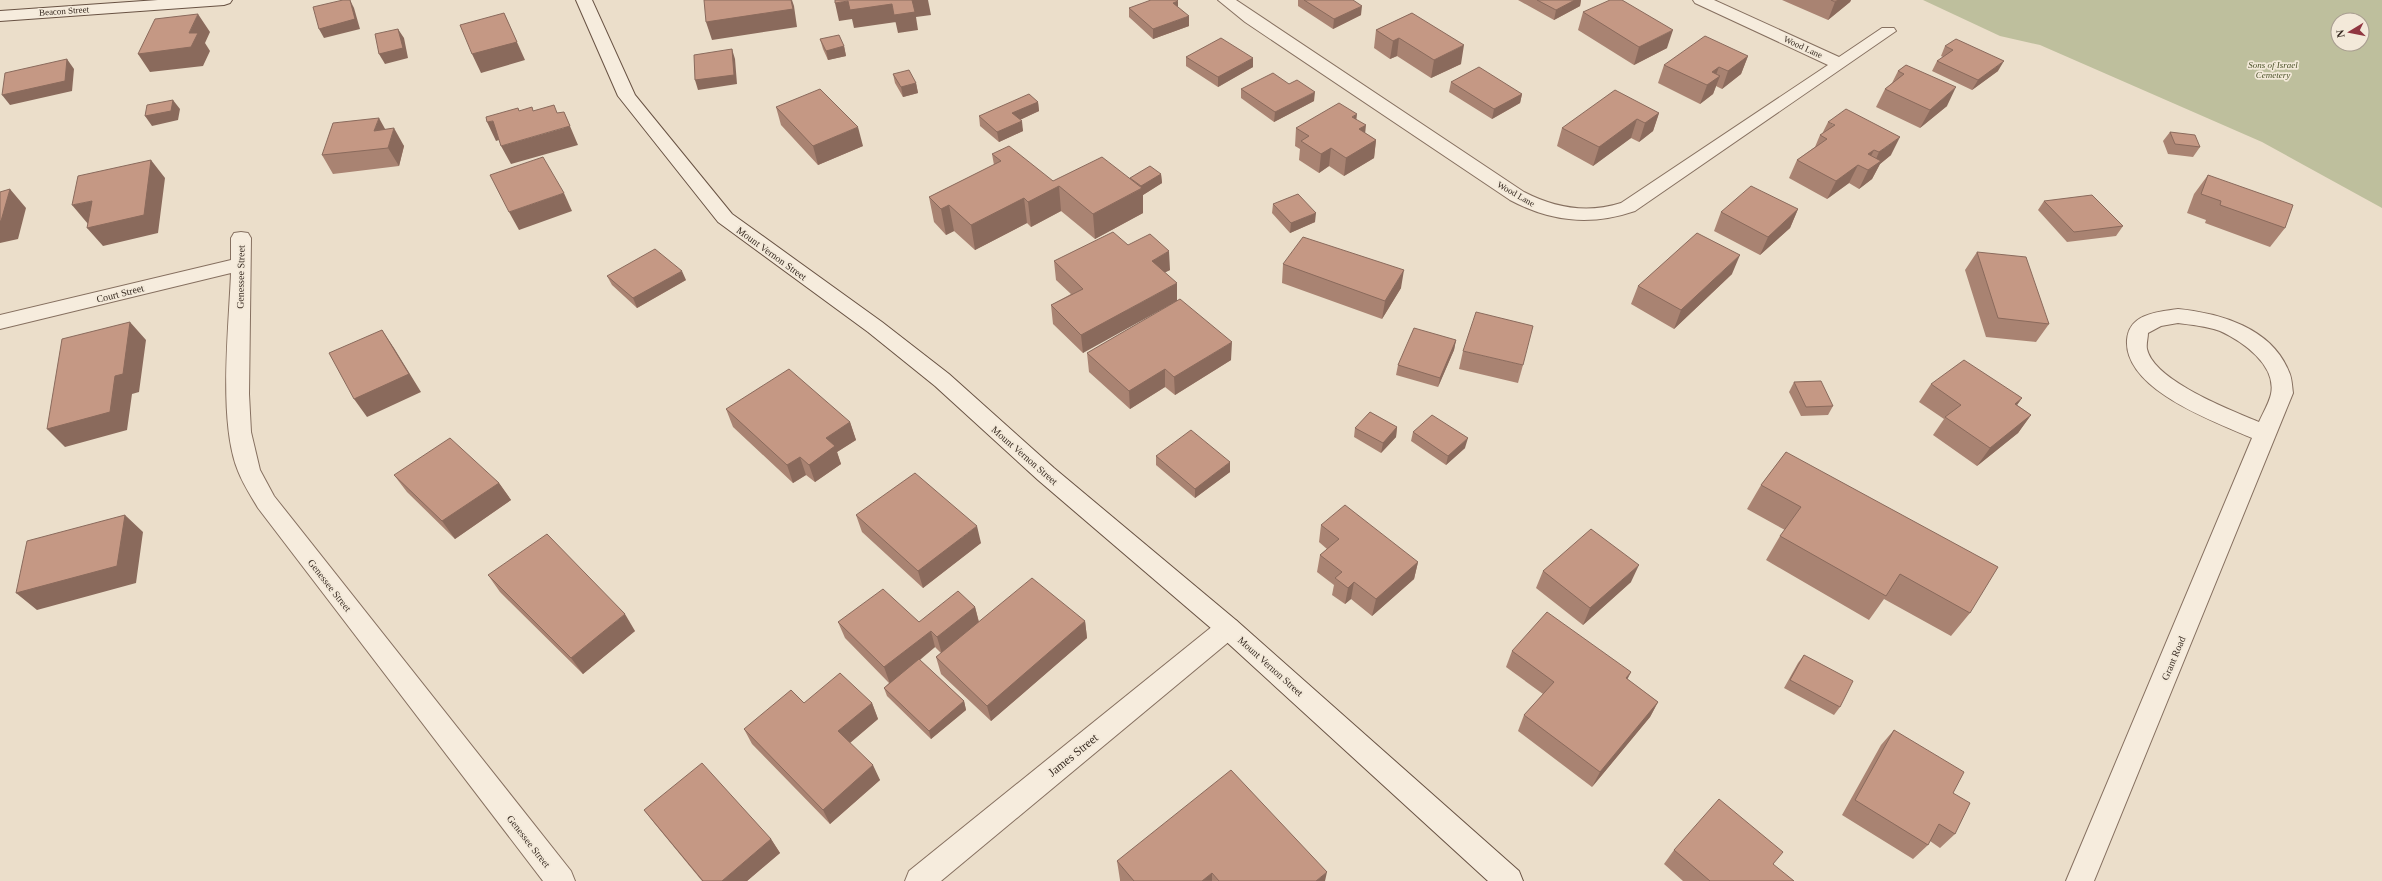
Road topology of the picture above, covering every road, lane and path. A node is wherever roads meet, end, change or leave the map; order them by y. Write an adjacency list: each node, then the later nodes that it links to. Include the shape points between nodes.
1 (224, 0): 5 (street, Beacon Street)
2 (584, 0): 12 (street, Mount Vernon Street, via 626,96 725,218 875,327 942,380 1046,474)
3 (1226, 0): 7 (street, Wood Lane, via 1517,196 1543,209 1573,215 1603,215 1628,207)
4 (1702, 0): 7 (street, Wood Lane)
5 (0, 16)
6 (1888, 31): 7 (street, Wood Lane)
7 (1840, 64)
8 (241, 238): 9 (street, Genessee Street)
9 (241, 264): 10 (street, Court Street); 13 (street, Genessee Street, via 238,394 240,432 249,470 266,502)
10 (0, 322)
11 (2265, 434): 11 (street, Grant Road, via 2282,393 2282,374 2276,363 2255,343 2226,326 2187,316 2154,318 2138,330 2136,347 2146,368 2157,379 2185,397); 16 (street, Grant Road)
12 (1228, 628): 14 (street, James Street); 15 (street, Mount Vernon Street)
13 (561, 881)
14 (919, 881)
15 (1509, 881)
16 (2080, 881)

